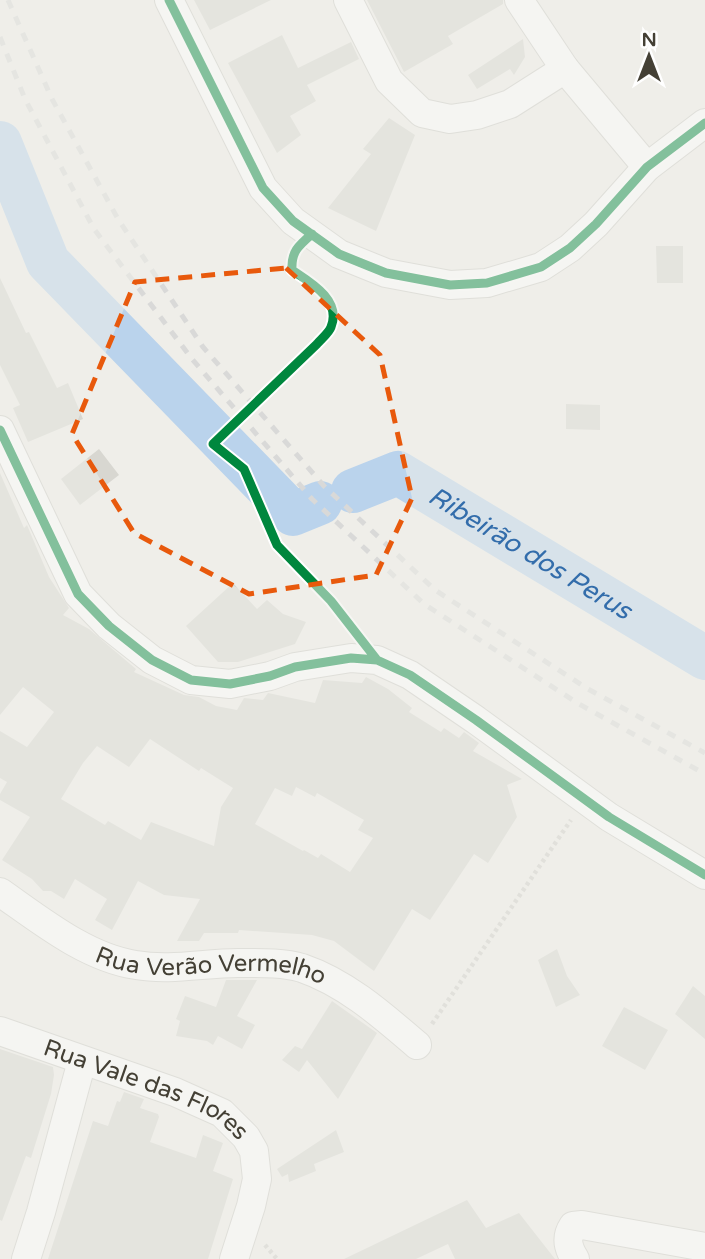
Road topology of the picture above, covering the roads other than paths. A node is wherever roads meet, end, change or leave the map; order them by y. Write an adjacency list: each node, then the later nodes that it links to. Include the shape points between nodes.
1 (169, 0): 6 (street, via 263,188 293,221 339,254 386,273 450,285 487,283 541,267 596,224)
2 (348, 0): 4 (street, via 388,81 422,113 450,119 477,115 510,104)
3 (519, 0): 4 (street)
4 (565, 69): 6 (street)
5 (705, 123): 6 (street)
6 (647, 167)
7 (0, 430): 8 (street, via 78,594 152,660 191,680 230,684 295,667 351,658 377,660 410,675 609,817)
8 (705, 875)
9 (0, 892): 11 (street, Rua Verão Vermelho, via 58,933 109,958 135,965 299,967 332,980)
10 (0, 1031): 12 (street, Rua Vale das Flores)
11 (417, 1045)
12 (82, 1061): 14 (street); 15 (street, Rua Vale das Flores, via 222,1113 246,1137 254,1151 257,1179)
13 (705, 1247): 16 (street, via 582,1225 573,1226 568,1233)
14 (26, 1259)
15 (234, 1259)
16 (575, 1259)

